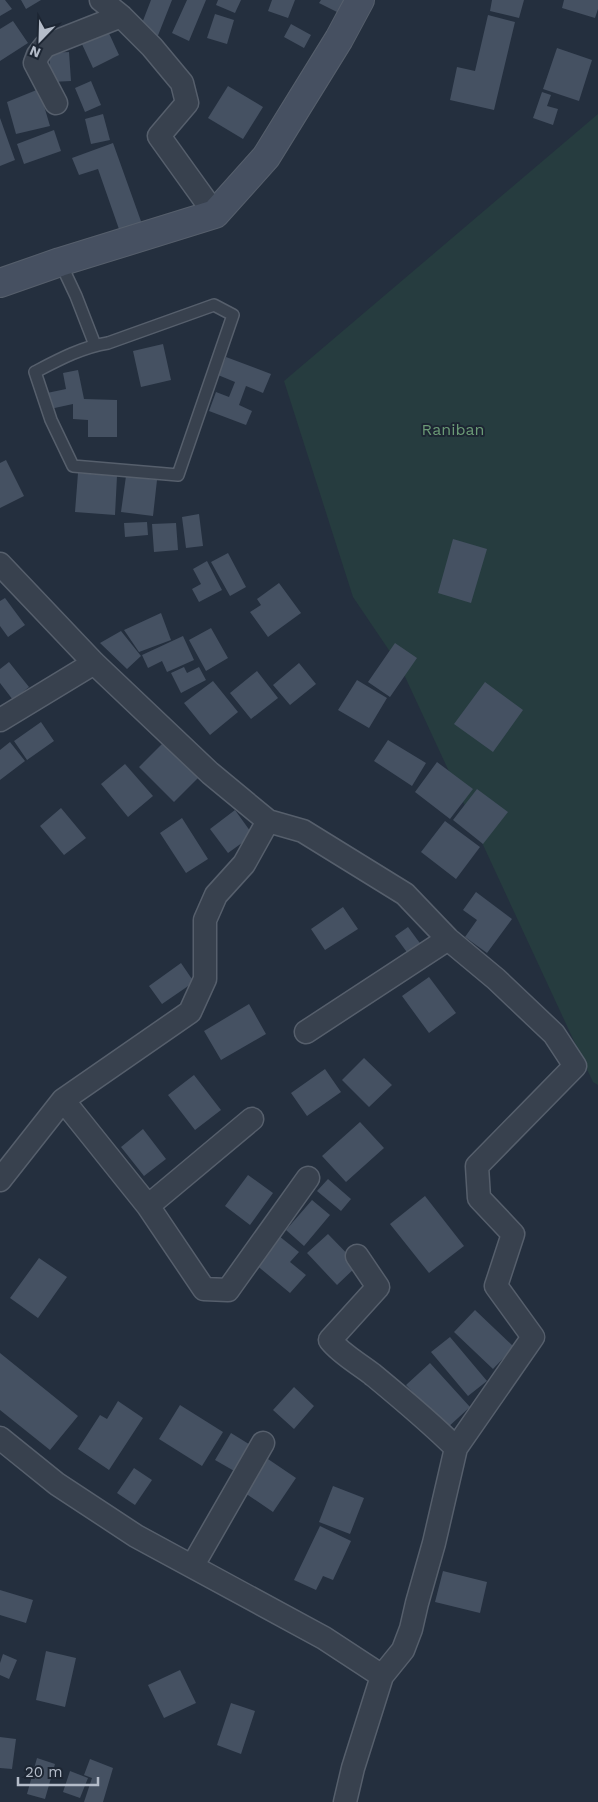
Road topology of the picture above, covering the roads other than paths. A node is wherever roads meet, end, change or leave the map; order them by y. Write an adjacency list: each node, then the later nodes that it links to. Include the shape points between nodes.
1 (101, 0): 3 (street)
2 (360, 0): 5 (street, via 266,157)
3 (121, 16): 4 (street, via 45,46 35,63); 5 (street, via 182,82 187,103 159,136)
4 (56, 103)
5 (215, 214): 6 (street)
6 (60, 262): 7 (street); 8 (lane)
7 (0, 283)
8 (96, 345): 8 (lane, via 35,372 51,420 73,466 178,475 233,315 214,306 108,344)
9 (1, 568): 10 (street)
10 (94, 663): 11 (street); 12 (street, via 210,773)
11 (0, 720)
12 (268, 821): 13 (street, via 303,831 405,894); 15 (street, via 244,864 216,895 205,920 205,979 190,1012)
13 (448, 939): 14 (street); 23 (street, via 554,1034 575,1066 477,1166 479,1198 513,1234 496,1286 533,1337)
14 (306, 1032)
15 (63, 1100): 18 (street); 19 (street)
16 (252, 1119): 19 (street)
17 (308, 1178): 19 (street, via 228,1290 204,1289)
18 (0, 1180)
19 (148, 1206)
20 (357, 1256): 23 (street, via 378,1287 330,1340 427,1419)
21 (0, 1438): 24 (street, via 72,1494 136,1536)
22 (263, 1443): 24 (street)
23 (456, 1448): 25 (street, via 412,1629 403,1650)
24 (193, 1565): 25 (street, via 324,1638)
25 (382, 1676): 26 (street)
26 (345, 1802)

